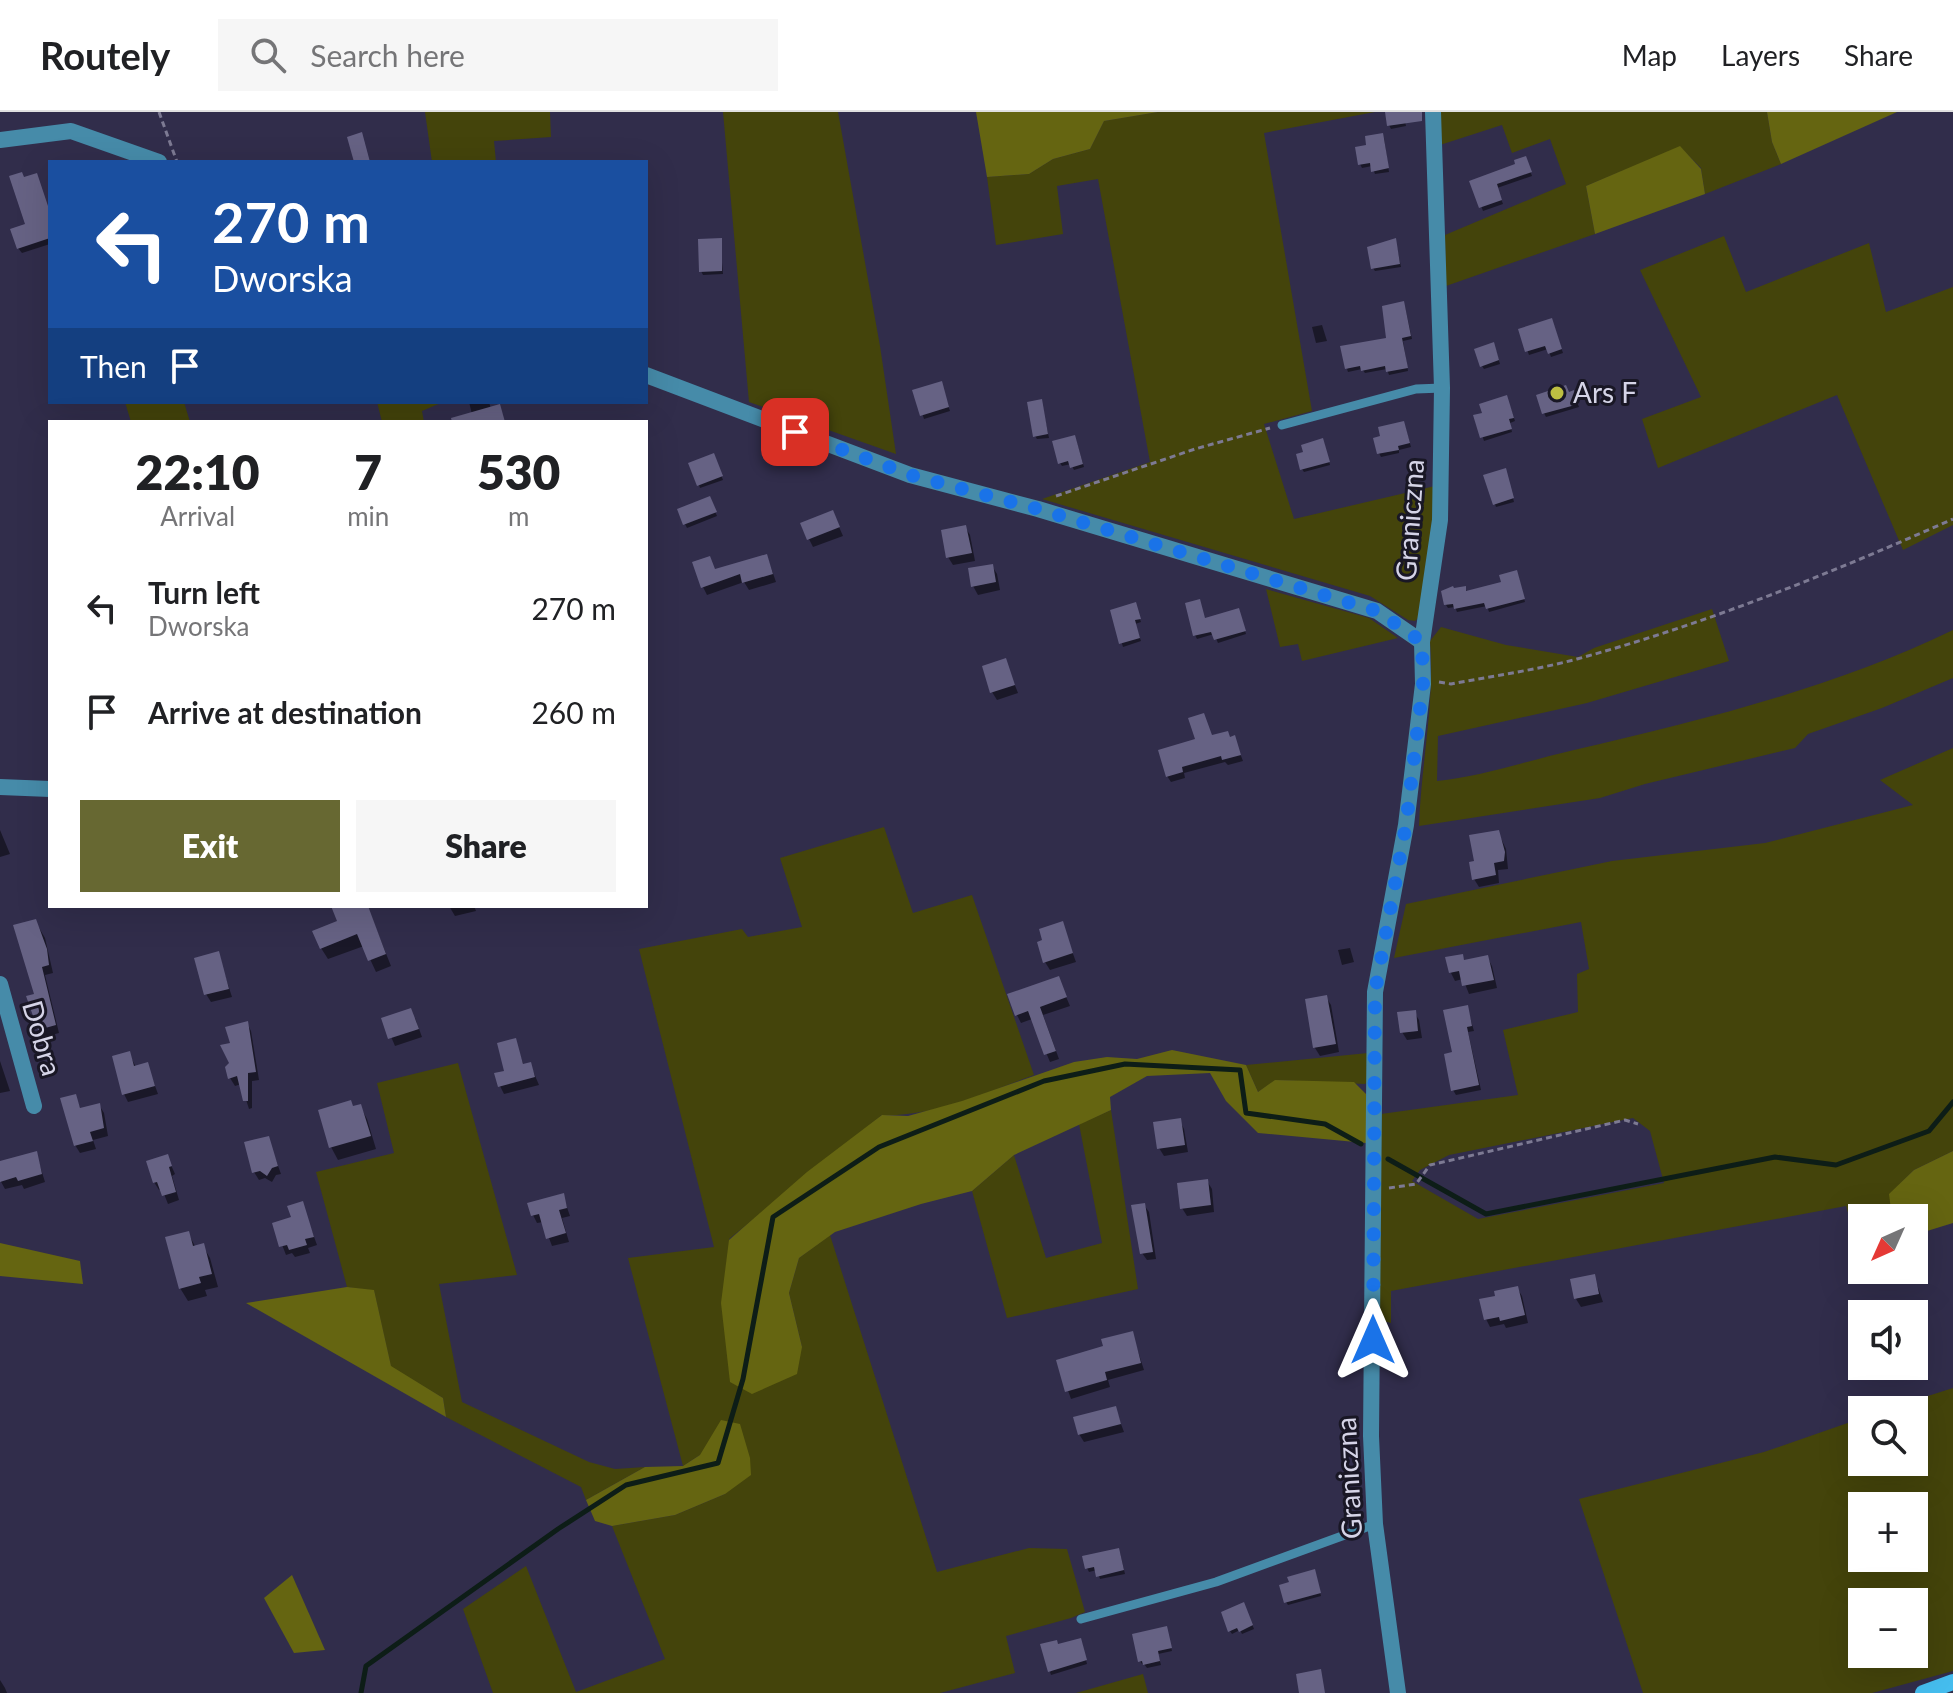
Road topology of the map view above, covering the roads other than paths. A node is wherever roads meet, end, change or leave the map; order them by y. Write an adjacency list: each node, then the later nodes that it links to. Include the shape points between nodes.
1 (1433, 112): 5 (street, Graniczna)
2 (0, 140): 3 (street, via 71,131)
3 (153, 160)
4 (648, 376): 7 (street, via 910,475 1377,611)
5 (1442, 388): 6 (lane, via 1416,389); 7 (street, Graniczna, via 1440,520)
6 (1282, 425)
7 (1422, 642): 12 (street, Graniczna, via 1423,679 1406,825 1375,992)
8 (0, 787): 9 (street)
9 (48, 789)
10 (0, 984): 11 (street, Dobra)
11 (34, 1106)
12 (1375, 1524): 13 (lane, via 1216,1582); 15 (street, Graniczna)
13 (1081, 1619)
14 (1953, 1682): 16 (main road)
15 (1398, 1693)
16 (1923, 1693)

